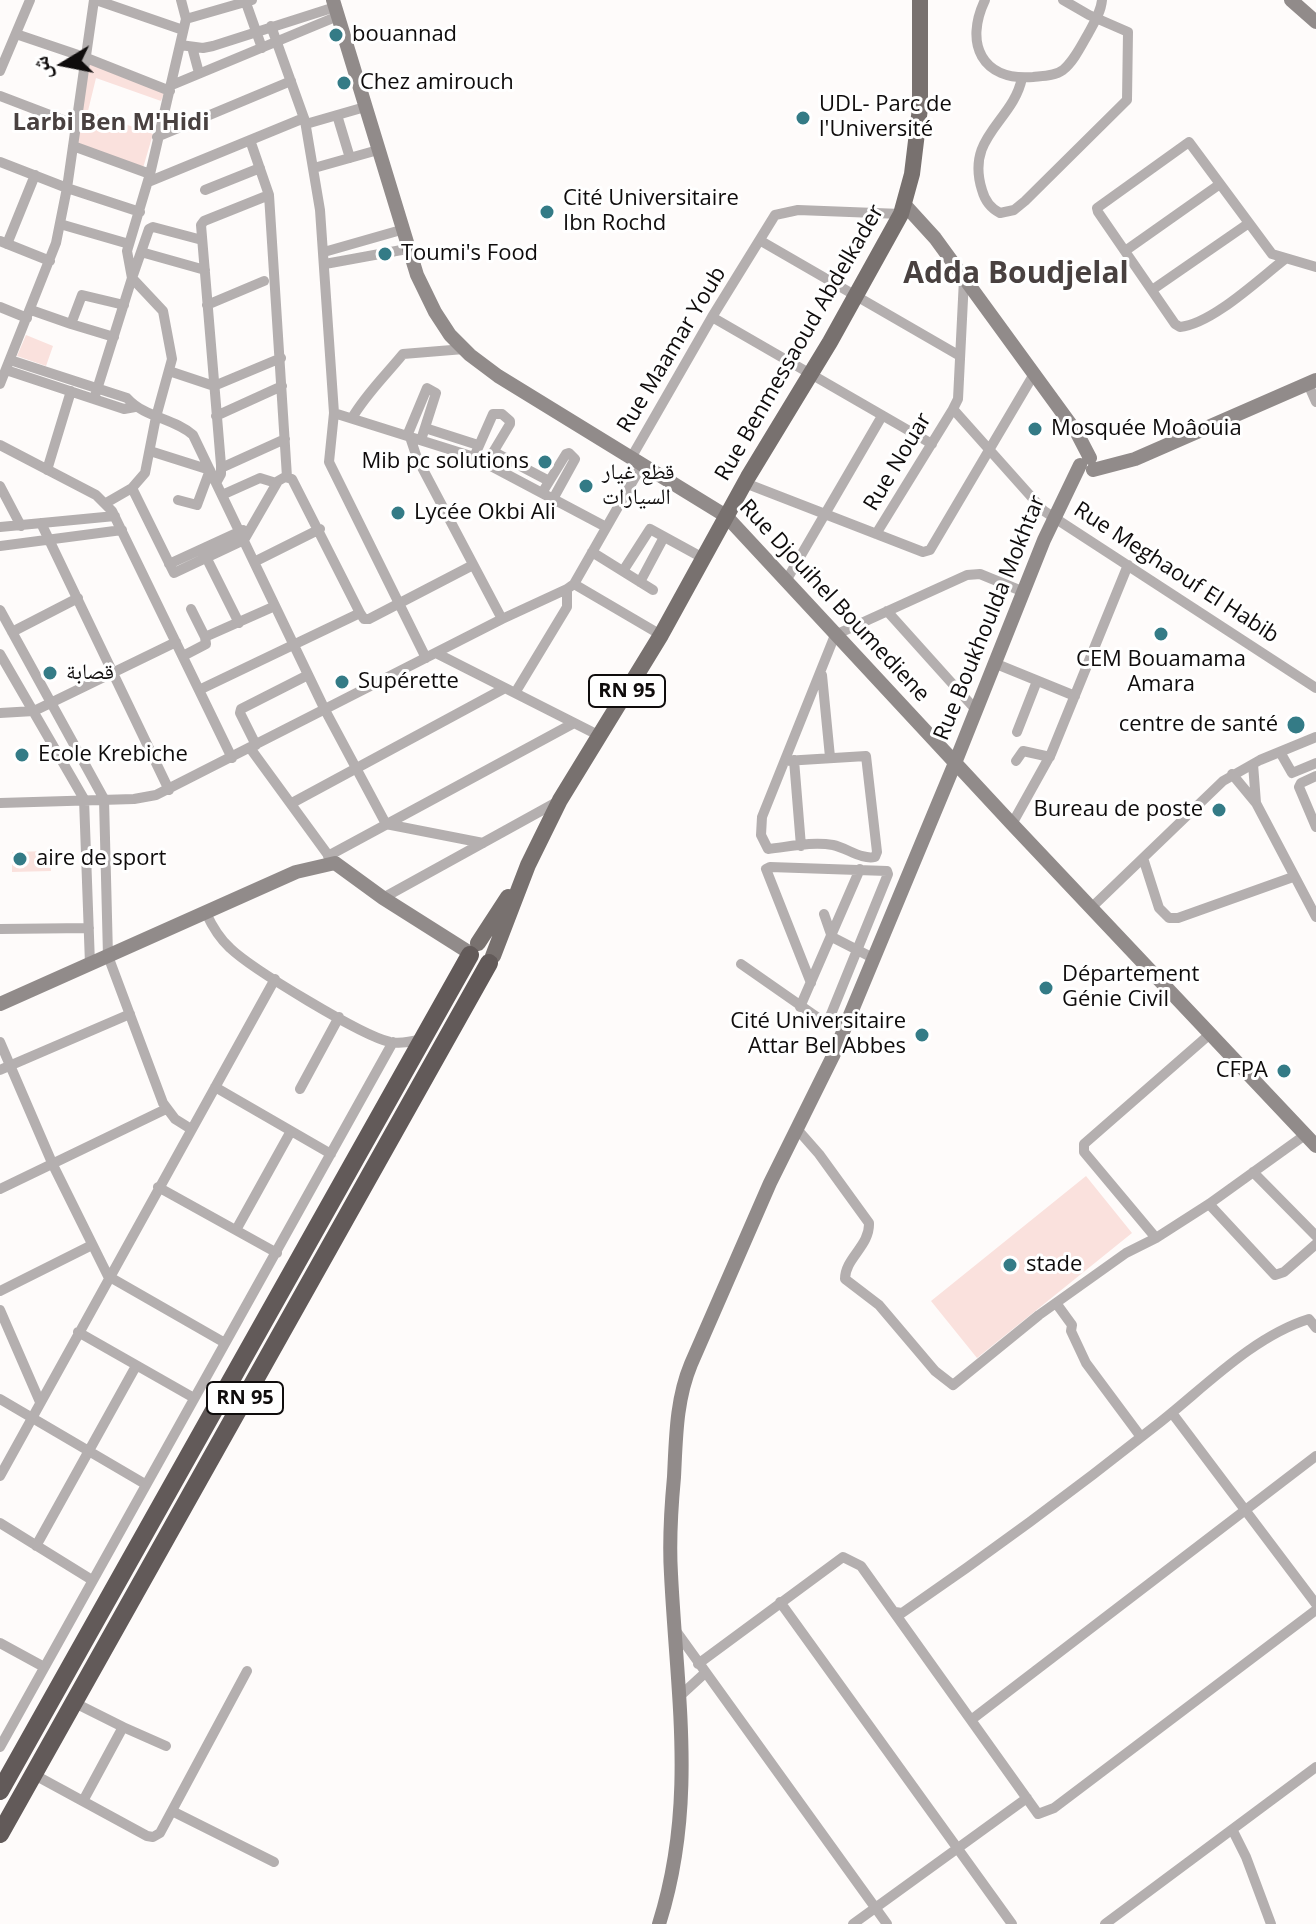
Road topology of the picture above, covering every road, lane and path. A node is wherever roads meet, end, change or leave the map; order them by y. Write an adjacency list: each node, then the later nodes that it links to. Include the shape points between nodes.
1 (30, 0): 17 (street)
2 (95, 0): 14 (street); 21 (street)
3 (181, 0): 14 (street)
4 (920, 0): 47 (main road, Rue Benmessaoud Abdelkader, via 920,108)
5 (985, 0): 25 (street, via 976,28 981,59)
6 (1063, 0): 12 (street)
7 (1102, 0): 12 (street)
8 (1291, 0): 10 (street)
9 (248, 1): 14 (street); 16 (street)
10 (1308, 5): 13 (street)
11 (336, 7): 15 (street); 18 (street); 29 (street, Rue Djouihel Boumediene)
12 (1096, 18): 25 (street, via 1063,69); 25 (street, via 1128,32 1127,100 1025,201 1000,213 981,188 980,151 1012,105)
13 (1316, 22)
14 (185, 25): 19 (street)
15 (271, 26): 16 (street); 18 (street)
16 (256, 31): 19 (street, via 213,46); 20 (street)
17 (16, 34): 21 (street); 22 (street)
18 (277, 42): 20 (street); 26 (street)
19 (186, 46): 24 (street); 27 (street)
20 (262, 48): 24 (street)
21 (84, 57): 27 (street); 32 (street)
22 (3, 59): 23 (street)
23 (0, 71)
24 (199, 73): 27 (street)
25 (1022, 78)
26 (291, 81): 31 (street); 33 (street)
27 (171, 88): 33 (street)
28 (0, 96): 32 (street)
29 (365, 107): 30 (street); 36 (street, Rue Djouihel Boumediene)
30 (337, 115): 31 (street); 37 (street)
31 (305, 121): 34 (street); 40 (street)
32 (76, 125): 35 (street)
33 (157, 137): 42 (street)
34 (250, 140): 39 (street); 42 (street)
35 (73, 146): 42 (street); 44 (street)
36 (378, 150): 37 (street); 51 (street, Rue Djouihel Boumediene)
37 (350, 158): 40 (street)
38 (0, 162): 41 (street)
39 (260, 168): 45 (street); 46 (street)
40 (314, 168): 59 (street)
41 (35, 175): 44 (street); 54 (street)
42 (149, 178): 48 (street)
43 (1220, 184): 49 (street); 57 (street); 57 (street, via 1191,143 1175,151 1098,206)
44 (67, 188): 48 (street); 50 (street)
45 (205, 190)
46 (269, 195): 52 (street, via 203,222); 78 (street)
47 (902, 209): 53 (street, Rue Maamar Youb, via 786,211 775,215); 65 (street, via 935,238); 68 (main road, Rue Benmessaoud Abdelkader)
48 (140, 212): 55 (street)
49 (1249, 223): 60 (street, via 1272,254); 67 (street)
50 (60, 224): 55 (street); 61 (street)
51 (401, 230): 56 (street, Rue Djouihel Boumediene); 59 (street)
52 (202, 240): 58 (street, via 151,227); 63 (street)
53 (761, 241): 68 (street); 73 (street, Rue Maamar Youb)
54 (4, 242): 61 (street)
55 (129, 244): 64 (street, via 126,260)
56 (407, 249): 59 (street); 76 (street, Rue Djouihel Boumediene, via 435,312)
57 (1125, 251): 67 (street)
58 (141, 252): 63 (street); 64 (street)
59 (324, 258): 91 (street)
60 (1285, 259): 62 (street); 67 (street, via 1217,311 1184,327 1175,324)
61 (50, 261): 72 (street)
62 (1316, 267)
63 (205, 270): 70 (street)
64 (132, 278): 69 (street); 79 (street, via 163,311)
65 (964, 279): 77 (street); 82 (street)
66 (264, 281): 70 (street)
67 (1152, 290)
68 (855, 296): 77 (street); 81 (main road, Rue Benmessaoud Abdelkader)
69 (124, 305): 74 (street, via 82,295); 75 (street)
70 (207, 305): 85 (street)
71 (0, 307): 72 (street)
72 (29, 314): 74 (street); 80 (street)
73 (712, 317): 81 (street); 106 (street, Rue Maamar Youb)
74 (71, 324): 75 (street)
75 (114, 337): 88 (street)
76 (464, 349): 95 (street, via 403,354 366,394); 106 (street, Rue Djouihel Boumediene, via 498,376)
77 (960, 356): 90 (street)
78 (281, 358): 85 (street); 86 (street)
79 (169, 371): 85 (street); 94 (street)
80 (4, 373): 83 (street)
81 (810, 374): 93 (street); 114 (main road, Rue Benmessaoud Abdelkader)
82 (1034, 374): 102 (street); 108 (street, via 1070,424)
83 (49, 378): 87 (street); 88 (street)
84 (1312, 382): 89 (street); 108 (street, via 1125,462)
85 (214, 386): 92 (street)
86 (282, 386): 92 (street); 98 (street)
87 (71, 391): 88 (street); 110 (street)
88 (96, 394): 94 (street)
89 (1316, 402)
90 (953, 409): 99 (street, Rue Nouar); 102 (street, Rue Meghaouf El Habib)
91 (334, 413): 95 (street); 150 (street, via 331,468)
92 (216, 416): 109 (street)
93 (882, 416): 99 (street); 122 (street)
94 (156, 417): 103 (street); 109 (street, via 193,435)
95 (352, 418): 97 (street)
96 (425, 428): 97 (street); 97 (street, via 436,392 427,388); 101 (street)
97 (413, 437): 105 (street); 141 (street, via 417,458)
98 (285, 439): 109 (street); 111 (street)
99 (932, 444): 132 (street, Rue Nouar)
100 (0, 445): 110 (street)
101 (478, 445): 104 (street, via 493,414 502,414 511,422); 105 (street)
102 (990, 450): 125 (street, Rue Meghaouf El Habib); 132 (street, via 934,547 923,552)
103 (150, 451): 109 (street); 116 (street, via 145,473)
104 (494, 452): 107 (street); 112 (street)
105 (474, 457): 107 (street)
106 (637, 462): 124 (street, Rue Djouihel Boumediene); 129 (street, Rue Maamar Youb)
107 (486, 464): 117 (street)
108 (1087, 465): 125 (street, Rue Boukhoulda Mokhtar, via 1067,489)
109 (216, 469): 118 (street); 120 (street, via 197,505)
110 (47, 470): 121 (street)
111 (287, 477): 113 (street); 130 (street, via 296,482)
112 (549, 481): 117 (street); 119 (street, via 566,454 575,456)
113 (276, 483): 118 (street, via 260,478); 133 (street, via 253,528)
114 (745, 483): 122 (street); 124 (main road, Rue Benmessaoud Abdelkader)
115 (0, 486): 127 (street)
116 (132, 488): 121 (street); 138 (street, via 172,569)
117 (542, 493): 119 (street)
118 (222, 495): 133 (street)
119 (553, 499): 129 (street)
120 (178, 500)
121 (106, 503): 123 (street)
122 (825, 514): 132 (street); 144 (street)
123 (115, 516): 126 (street); 131 (street)
124 (726, 516): 139 (main road, RN 95); 144 (street, Rue Djouihel Boumediene)
125 (1054, 518): 142 (street, Rue Meghaouf El Habib); 148 (street, Rue Boukhoulda Mokhtar)
126 (41, 523): 127 (street); 135 (street)
127 (21, 526): 128 (street)
128 (0, 527)
129 (606, 527): 137 (street, Rue Maamar Youb)
130 (320, 529): 140 (street); 155 (street)
131 (122, 530): 135 (street); 162 (street)
132 (876, 534)
133 (241, 535): 138 (street); 140 (street)
134 (664, 537): 139 (street); 143 (street, via 649,530); 145 (street)
135 (50, 540): 136 (street); 149 (street)
136 (0, 546)
137 (592, 552): 143 (street); 146 (street, Rue Maamar Youb)
138 (204, 553): 157 (street)
139 (703, 558): 159 (main road, RN 95)
140 (254, 562): 151 (street)
141 (473, 565): 150 (street); 156 (street)
142 (1128, 565): 172 (street, Rue Meghaouf El Habib); 175 (street)
143 (623, 571): 145 (street)
144 (786, 581): 160 (street, Rue Djouihel Boumediene)
145 (640, 582): 147 (street)
146 (571, 586): 156 (street); 159 (street); 174 (street, Rue Maamar Youb, via 567,607)
147 (653, 590)
148 (1024, 592): 154 (street, via 974,574); 167 (street, Rue Boukhoulda Mokhtar)
149 (78, 598): 158 (street); 169 (street)
150 (399, 604): 155 (street, via 366,620); 166 (street)
151 (275, 606): 157 (street); 163 (street)
152 (191, 609): 161 (street)
153 (0, 610): 158 (street)
154 (887, 611): 160 (street); 178 (street)
155 (360, 613): 163 (street)
156 (502, 619): 166 (street)
157 (239, 623): 161 (street)
158 (12, 632): 176 (street)
159 (661, 635): 183 (main road, RN 95)
160 (835, 635): 168 (street); 192 (street, Rue Djouihel Boumediene)
161 (205, 637): 165 (street, via 206,645)
162 (176, 642): 165 (street); 169 (street)
163 (294, 645): 170 (street); 173 (street)
164 (0, 654): 179 (street)
165 (183, 656): 173 (street)
166 (431, 656): 174 (street); 177 (street)
167 (994, 663): 171 (street); 178 (street, Rue Boukhoulda Mokhtar)
168 (822, 671): 187 (street); 190 (street)
169 (114, 672): 176 (street); 198 (street)
170 (308, 675): 177 (street); 185 (street, via 241,709)
171 (1037, 681): 175 (street); 182 (street)
172 (1316, 688)
173 (199, 690): 189 (street)
174 (510, 690): 181 (street); 195 (street)
175 (1075, 696): 188 (street)
176 (53, 702): 179 (street); 200 (street)
177 (325, 710): 185 (street); 195 (street)
178 (976, 710): 192 (street, Rue Boukhoulda Mokhtar)
179 (34, 711): 180 (street); 199 (street)
180 (0, 713)
181 (574, 723): 183 (street); 205 (street)
182 (1017, 732)
183 (600, 736): 201 (main road, RN 95)
184 (1316, 737): 186 (street)
185 (253, 747): 189 (street); 203 (street)
186 (1280, 752): 193 (street, via 1291,773); 194 (street)
187 (830, 757): 190 (street); 209 (street, via 867,756 877,854 870,858 828,844)
188 (1050, 757): 191 (street, via 1023,751); 206 (street)
189 (232, 758): 198 (street)
190 (790, 761): 209 (street); 209 (street, via 762,817 761,832 768,849)
191 (1016, 761)
192 (955, 763): 206 (street, Rue Djouihel Boumediene); 226 (street, Rue Boukhoulda Mokhtar)
193 (1316, 763)
194 (1253, 764): 196 (street); 204 (street)
195 (356, 770): 203 (street); 205 (street)
196 (1232, 774): 204 (street); 210 (street)
197 (1316, 776): 207 (street, via 1299,786)
198 (169, 790): 200 (street, via 138,799)
199 (84, 799): 200 (street); 202 (street); 220 (street)
200 (104, 799): 225 (street)
201 (560, 800): 208 (street); 212 (main road, RN 95)
202 (0, 803)
203 (292, 803): 211 (street)
204 (1256, 803): 214 (street)
205 (386, 824): 208 (street); 211 (street)
206 (1012, 824): 216 (street, Rue Djouihel Boumediene)
207 (1316, 827)
208 (483, 843): 215 (street)
209 (801, 846)
210 (1143, 858): 214 (street, via 1159,908 1169,918); 216 (street)
211 (332, 860): 215 (street); 217 (street)
212 (528, 865): 223 (main road, RN 95); 227 (main road, RN 95)
213 (860, 869): 222 (street); 224 (street, via 888,873); 231 (street, via 766,869)
214 (1293, 877): 219 (street)
215 (383, 898): 223 (street)
216 (1091, 908): 236 (street, Rue Djouihel Boumediene)
217 (206, 913): 225 (street); 230 (street, via 227,946)
218 (824, 914): 222 (street)
219 (1316, 917)
220 (89, 928): 221 (street); 228 (street)
221 (0, 929)
222 (832, 937): 224 (street); 231 (street)
223 (473, 949): 227 (main road, via 472,962 479,966); 237 (highway, RN 95)
224 (858, 949): 226 (street); 233 (street, via 828,1023)
225 (108, 956): 228 (street); 234 (street)
226 (873, 958): 245 (street, Rue Boukhoulda Mokhtar)
227 (491, 959): 293 (highway, RN 95)
228 (90, 964): 232 (street)
229 (741, 964): 233 (street)
230 (275, 979): 235 (street); 241 (street)
231 (811, 983): 233 (street)
232 (0, 1004)
233 (800, 1007)
234 (130, 1014): 240 (street); 243 (street)
235 (339, 1017): 239 (street); 242 (street)
236 (1210, 1034): 247 (street, Rue Djouihel Boumediene); 256 (street, via 1084,1144 1084,1152)
237 (422, 1039): 239 (street); 299 (highway, RN 95)
238 (0, 1042): 240 (street)
239 (393, 1042): 248 (street)
240 (5, 1068): 249 (street)
241 (215, 1087): 244 (street); 246 (street)
242 (300, 1089)
243 (166, 1109): 244 (street); 249 (street)
244 (191, 1129): 251 (street)
245 (797, 1129): 262 (street, via 869,1223 845,1279 879,1305 950,1384 957,1384); 286 (street, Rue Boukhoulda Mokhtar, via 681,1394 671,1523)
246 (291, 1131): 248 (street); 254 (street)
247 (1311, 1140): 250 (street)
248 (331, 1154): 259 (street)
249 (53, 1165): 252 (street); 258 (street)
250 (1253, 1172): 253 (street); 255 (street)
251 (158, 1187): 254 (street); 260 (street)
252 (0, 1189)
253 (1209, 1204): 256 (street); 257 (street, via 1275,1275)
254 (236, 1230): 259 (street)
255 (1316, 1236)
256 (1156, 1238): 262 (street)
257 (1316, 1244)
258 (92, 1245): 260 (street); 261 (street)
259 (277, 1253): 266 (street)
260 (108, 1276): 265 (street); 266 (street)
261 (0, 1291)
262 (1056, 1303): 273 (street, via 1072,1325 1086,1363)
263 (0, 1310): 270 (street)
264 (1316, 1328): 271 (street, via 1309,1319 1286,1326)
265 (78, 1332): 267 (street); 270 (street)
266 (225, 1343): 268 (street)
267 (136, 1366): 268 (street); 274 (street)
268 (194, 1398): 277 (street)
269 (0, 1399): 272 (street)
270 (40, 1402): 272 (street)
271 (1172, 1413): 273 (street); 278 (street)
272 (32, 1417): 274 (street); 276 (street)
273 (1141, 1437): 285 (street, via 902,1613)
274 (90, 1450): 277 (street); 280 (street)
275 (1316, 1456): 278 (street)
276 (0, 1476)
277 (145, 1484): 281 (street)
278 (1245, 1510): 283 (street); 294 (street)
279 (0, 1523): 280 (street)
280 (36, 1546): 281 (street)
281 (92, 1580): 289 (street)
282 (780, 1602): 285 (street, via 843,1557 861,1566); 288 (street); 307 (street)
283 (1316, 1604)
284 (1316, 1610): 302 (street, via 1054,1808 1038,1814)
285 (895, 1612): 294 (street)
286 (675, 1629): 288 (street); 292 (street, Rue Boukhoulda Mokhtar)
287 (0, 1643): 289 (street)
288 (698, 1664): 291 (street)
289 (44, 1667): 297 (street)
290 (247, 1671): 304 (street)
291 (705, 1673): 292 (street); 309 (street)
292 (681, 1695): 310 (street, Rue Boukhoulda Mokhtar, via 680,1822)
293 (73, 1702): 295 (street); 300 (highway, RN 95)
294 (971, 1720): 302 (street)
295 (123, 1727): 296 (street); 303 (street)
296 (166, 1746)
297 (0, 1747)
298 (1316, 1767): 305 (street)
299 (5, 1769): 301 (highway, RN 95)
300 (33, 1774): 303 (street); 306 (highway, RN 95)
301 (0, 1791)
302 (1027, 1798): 307 (street)
303 (83, 1801): 304 (street, via 153,1837)
304 (172, 1811): 308 (street)
305 (1233, 1831): 314 (street); 315 (street)
306 (0, 1834)
307 (957, 1849): 309 (street); 313 (street)
308 (274, 1862)
309 (875, 1908): 311 (street); 312 (street)
310 (662, 1922)
311 (853, 1924)
312 (887, 1924)
313 (1012, 1924)
314 (1105, 1924)
315 (1271, 1924)

